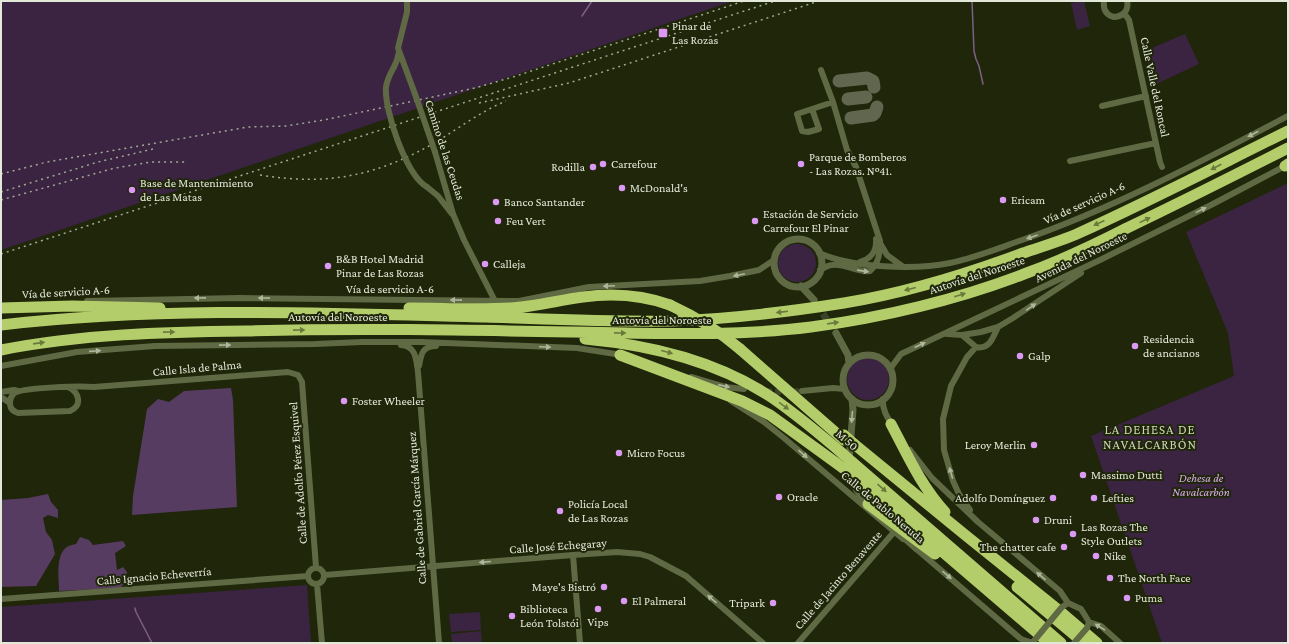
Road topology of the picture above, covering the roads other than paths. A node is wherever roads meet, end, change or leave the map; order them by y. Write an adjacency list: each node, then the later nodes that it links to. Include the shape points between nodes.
1 (407, 1): 5 (street, Camino de las Ceudas, via 407,12 398,44)
2 (1104, 1): 4 (street, via 1103,7 1107,14 1114,17)
3 (1127, 1): 4 (street, via 1128,7)
4 (1124, 13): 7 (street, Calle Valle del Roncal, via 1129,20)
5 (399, 52): 20 (street, Camino de las Ceudas, bridge, via 435,152); 20 (street, bridge, via 386,89 387,102 403,154 416,179 438,196)
6 (821, 70): 8 (street)
7 (1146, 96): 9 (street); 14 (street, Calle Valle del Roncal)
8 (833, 102): 10 (street); 21 (street)
9 (1102, 106)
10 (812, 109)
11 (1288, 116): 28 (street, Vía de servicio A-6, one-way to 28, via 1179,172 1060,227 971,258 930,266)
12 (1288, 126): 16 (highway)
13 (1288, 131): 16 (highway, Autovía del Noroeste)
14 (1156, 143): 17 (street); 19 (street, Calle Valle del Roncal)
15 (1288, 148): 38 (highway, Autovía del Noroeste, one-way to 15, via 740,333 811,327 890,313 947,300 1026,274 1096,244)
16 (1236, 157): 35 (highway, Autovía del Noroeste, one-way to 35, via 1075,234 978,270 881,296 807,309 730,318 674,321 286,313 134,315)
17 (1070, 161)
18 (1287, 165): 25 (street, Avenida del Noroeste, one-way to 18)
19 (1162, 167)
20 (455, 218): 32 (street, Camino de las Ceudas)
21 (876, 232): 22 (street); 26 (street, via 873,254 867,260)
22 (880, 241): 27 (street); 28 (street, via 887,255)
23 (819, 253): 24 (street, via 809,242 794,239 781,246); 26 (street, Vía de servicio A-6, via 844,262); 29 (street)
24 (774, 260): 31 (street, via 779,278 789,285); 32 (street, Vía de servicio A-6, one-way to 32, via 759,270 716,278 588,287 519,301)
25 (1100, 260): 37 (street, one-way to 25); 40 (street, Avenida del Noroeste)
26 (858, 263): 27 (street, Vía de servicio A-6)
27 (876, 265): 28 (street, Vía de servicio A-6); 29 (street, Vía de servicio A-6, one-way to 27, via 831,264 866,272)
28 (904, 267)
29 (820, 270): 30 (street)
30 (812, 282): 31 (street); 31 (street, via 814,300)
31 (801, 286)
32 (495, 301): 33 (street, Vía de servicio A-6, one-way to 33, via 239,298 80,301)
33 (1, 308): 34 (highway, via 72,306)
34 (169, 309): 35 (highway, via 70,314); 68 (highway, bridge, via 511,308 583,296 648,298 670,305 703,321 724,335)
35 (43, 321): 36 (highway, Autovía del Noroeste)
36 (1, 325)
37 (998, 327): 41 (street); 45 (street, via 990,343 985,347)
38 (441, 330): 46 (highway, Autovía del Noroeste, one-way to 38, via 88,336 149,332); 69 (highway, M 50, one-way to 69, bridge, via 454,334 608,341 686,358 728,374 773,399 843,454)
39 (836, 333): 43 (street)
40 (945, 334): 41 (street); 51 (street, Avenida del Noroeste, one-way to 40, via 901,354)
41 (962, 335): 45 (street)
42 (362, 342): 44 (street); 50 (street, one-way to 42, via 77,352 156,346); 52 (street, Calle de Gabriel García Márquez, via 406,345 414,352)
43 (843, 344): 48 (street); 49 (street)
44 (506, 345): 47 (street, one-way to 47, via 577,348); 52 (street, Calle de Gabriel García Márquez, via 432,346 422,352)
45 (976, 347): 71 (street, one-way to 45, via 953,481 944,450 943,419 951,386 967,357)
46 (1, 350)
47 (620, 355): 56 (street, one-way to 56, via 639,358 725,387); 57 (highway)
48 (859, 356): 49 (street); 51 (street, via 874,355)
49 (849, 363): 58 (street, via 843,376)
50 (1, 366)
51 (890, 369): 65 (street, via 892,385)
52 (418, 372): 75 (street, Calle de Gabriel García Márquez)
53 (300, 377): 55 (street, Calle Isla de Palma, via 288,372); 76 (street, Calle de Adolfo Pérez Esquivel)
54 (68, 387): 55 (street, Calle Isla de Palma); 59 (street, Calle Isla de Palma); 63 (street, via 76,392)
55 (94, 387): 63 (street, Calle Isla de Palma)
56 (744, 389)
57 (715, 390): 69 (highway, via 770,415); 72 (street, Calle de Pablo Neruda, one-way to 72, via 774,430)
58 (845, 390): 60 (street, via 833,388); 64 (street)
59 (18, 391): 61 (street, Calle Isla de Palma); 66 (street, via 12,396)
60 (802, 391)
61 (1, 392)
62 (1, 397): 66 (street, Calle Isla de Palma)
63 (78, 397): 66 (street, Calle Isla de Palma, via 76,407 67,411 18,413 12,409)
64 (852, 399): 65 (street, via 865,405); 70 (street, one-way to 70, via 850,472 855,488)
65 (883, 400): 67 (street, via 884,412)
66 (10, 403)
67 (891, 424): 71 (street, via 932,478); 82 (highway, via 919,477 936,502)
68 (849, 442): 82 (highway); 95 (highway)
69 (848, 465): 83 (highway, bridge, via 860,481); 93 (highway, M 50, one-way to 93)
70 (868, 504): 73 (street); 83 (highway)
71 (976, 519): 81 (street, one-way to 71, via 1060,591)
72 (894, 532): 73 (street, Calle de Pablo Neruda); 90 (street, Calle de Jacinto Benavente)
73 (917, 549): 85 (street, Calle de Pablo Neruda, one-way to 85)
74 (573, 555): 75 (street, Calle José Echegaray, one-way to 75); 88 (street); 89 (street, Calle José Echegaray, one-way to 74, via 686,576 650,557 617,552)
75 (432, 566): 77 (street, Calle José Echegaray); 87 (street, Calle de Gabriel García Márquez)
76 (316, 567): 77 (street, via 322,569); 78 (street)
77 (325, 575): 79 (street, via 324,580)
78 (308, 576): 79 (street, via 311,582); 80 (street, Calle Ignacio Echeverría)
79 (317, 584): 86 (street)
80 (1, 599)
81 (1068, 603): 84 (street, via 1081,609); 91 (street, bridge)
82 (1056, 608): 96 (highway)
83 (1017, 615): 92 (highway)
84 (1089, 622): 94 (street, bridge); 97 (street, one-way to 84, via 1101,626)
85 (1021, 641): 91 (street, Calle de Pablo Neruda)
86 (322, 643)
87 (439, 643)
88 (580, 643)
89 (763, 643)
90 (798, 643)
91 (1033, 643)
92 (1049, 643)
93 (1061, 643)
94 (1074, 643)
95 (1084, 643)
96 (1097, 643)
97 (1120, 643)

